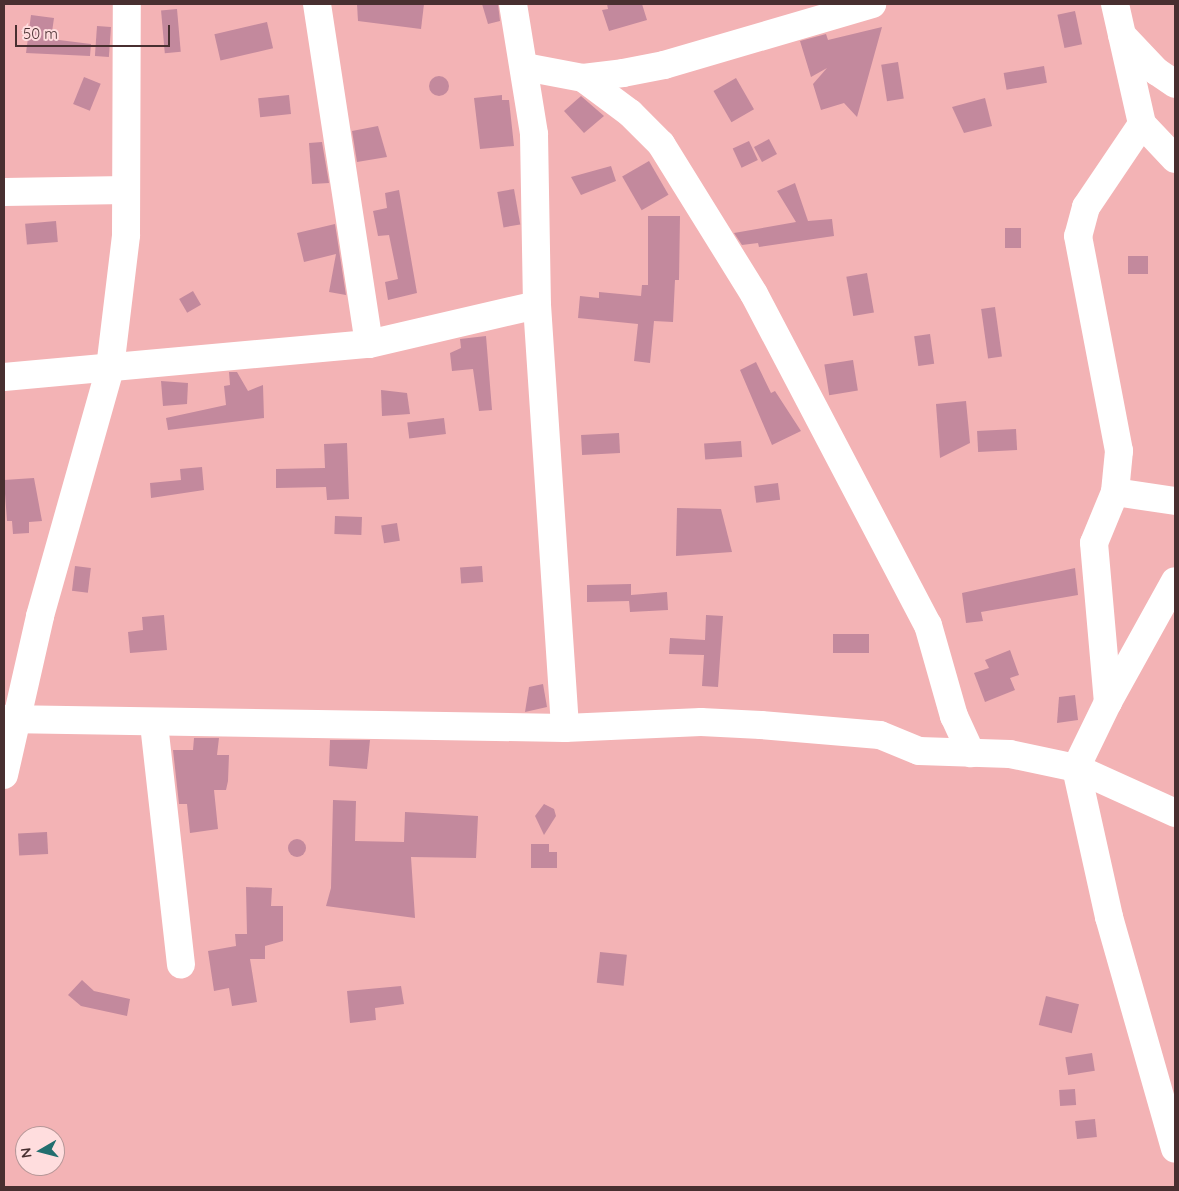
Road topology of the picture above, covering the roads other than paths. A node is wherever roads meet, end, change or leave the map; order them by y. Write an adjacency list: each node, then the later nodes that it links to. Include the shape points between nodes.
1 (127, 4): 12 (street)
2 (317, 4): 15 (street)
3 (513, 4): 7 (street)
4 (872, 4): 8 (street, via 664,66)
5 (1115, 4): 6 (street)
6 (1120, 34): 9 (street, via 1156,71); 10 (street)
7 (525, 67): 8 (street); 14 (street, via 534,134)
8 (583, 78): 25 (street, via 630,113 661,144 754,294 928,625 954,716)
9 (1175, 84)
10 (1142, 124): 11 (street); 18 (street, via 1086,206 1078,236 1119,451)
11 (1175, 159)
12 (126, 190): 13 (street); 16 (street, via 126,235)
13 (4, 192)
14 (537, 305): 15 (street); 24 (street)
15 (369, 344): 16 (street)
16 (110, 368): 17 (street); 22 (street)
17 (4, 377)
18 (1115, 492): 19 (street); 21 (street, via 1094,543)
19 (1175, 501)
20 (1175, 581): 21 (street)
21 (1108, 702): 26 (street)
22 (9, 719): 23 (street); 27 (street)
23 (154, 724): 24 (street); 29 (street)
24 (564, 728): 25 (street, via 702,722 761,725 880,736 919,751)
25 (971, 754): 26 (street, via 1010,754)
26 (1076, 768): 28 (street); 30 (street, via 1112,926)
27 (4, 776)
28 (1175, 812)
29 (181, 964)
30 (1175, 1149)

